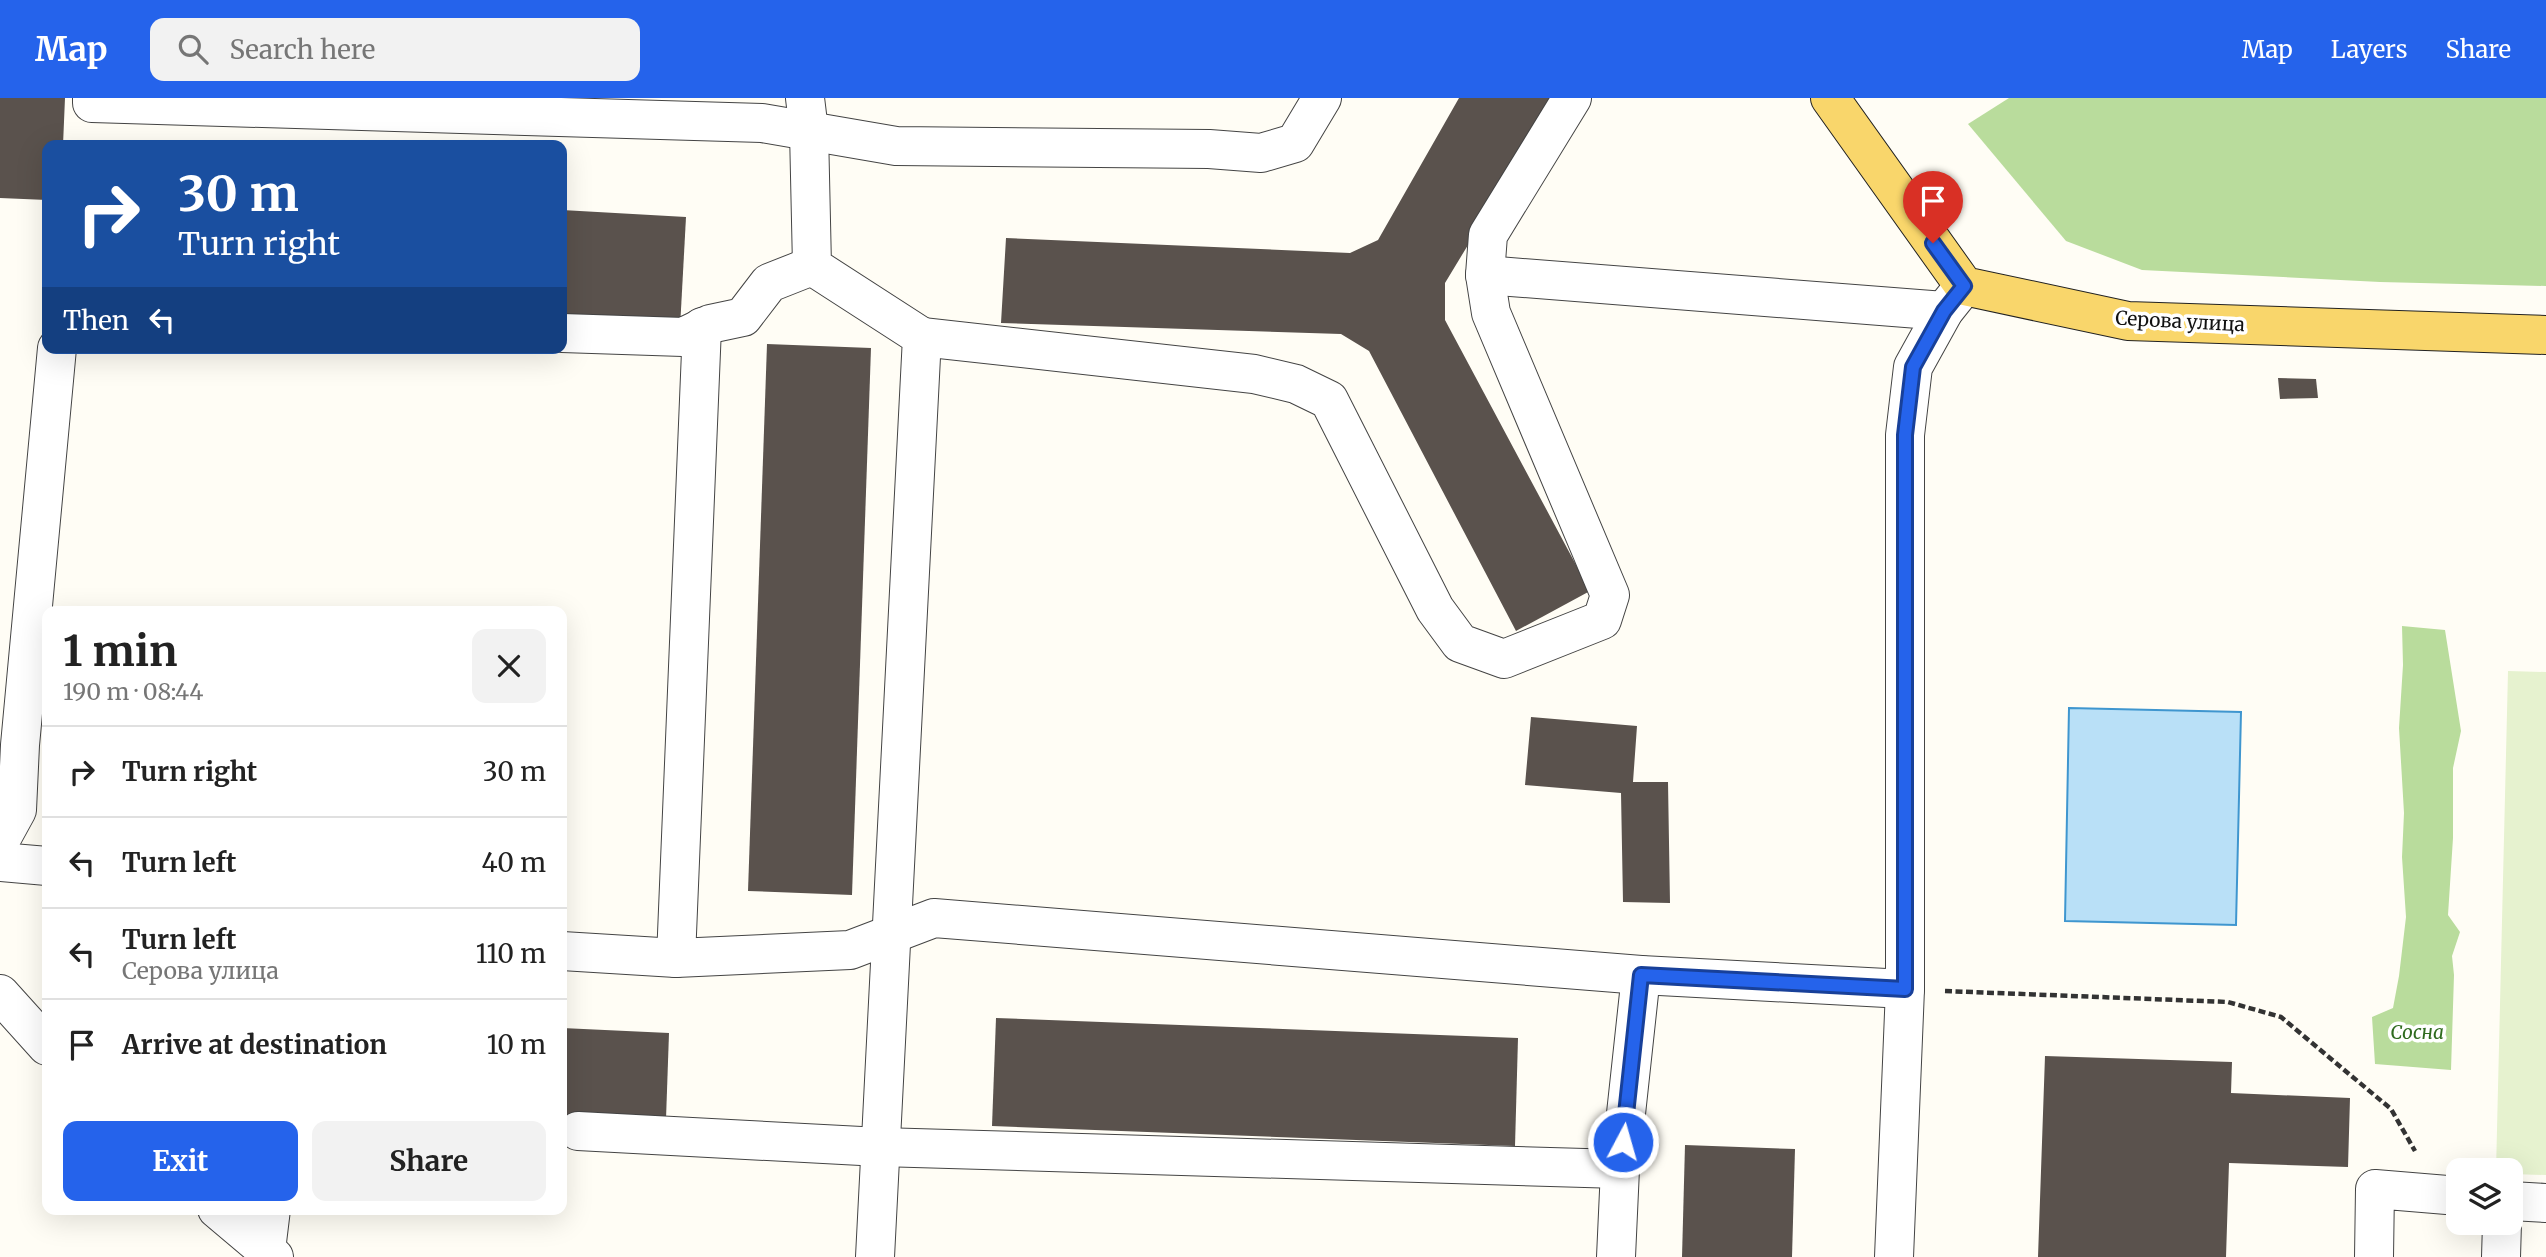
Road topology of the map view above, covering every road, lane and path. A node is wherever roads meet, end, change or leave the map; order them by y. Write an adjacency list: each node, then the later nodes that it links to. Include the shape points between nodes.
1 (92, 98): 5 (street, via 92,103 762,122)
2 (1322, 98): 5 (street, via 1295,143 1261,153 897,146)
3 (1572, 98): 7 (street, via 1488,235)
4 (1830, 98): 8 (main road)
5 (807, 114): 6 (street)
6 (812, 266): 9 (street, via 769,283 743,317); 12 (street)
7 (1485, 275): 8 (street); 12 (street, via 1491,313 1609,595 1602,620 1504,659 1460,643 1434,609 1329,400 1296,384 1254,373)
8 (1954, 299): 11 (main road, Серова улица, via 2128,321); 22 (street, via 1913,367 1905,435)
9 (702, 327): 10 (street, via 683,337); 20 (street)
10 (567, 333)
11 (2546, 335)
12 (922, 337): 18 (street)
13 (57, 354): 14 (street)
14 (35, 712): 15 (street, via 17,810)
15 (0, 841)
16 (0, 862): 17 (street)
17 (42, 866)
18 (892, 934): 20 (street, via 850,950); 21 (street, via 934,918); 26 (street)
19 (567, 951): 20 (street)
20 (676, 958)
21 (1641, 975): 22 (street); 28 (street)
22 (1905, 989): 27 (path, via 2228,1002 2281,1017 2391,1109); 38 (street)
23 (0, 994): 24 (street)
24 (42, 1040)
25 (578, 1131): 26 (street)
26 (880, 1147): 28 (street); 36 (street)
27 (2417, 1156)
28 (1620, 1169): 37 (street)
29 (2446, 1195): 39 (street, via 2375,1189)
30 (2523, 1202): 31 (street)
31 (2546, 1203)
32 (224, 1215): 35 (street)
33 (271, 1215): 35 (street)
34 (2502, 1235): 40 (street)
35 (270, 1253)
36 (875, 1257)
37 (1616, 1257)
38 (1894, 1257)
39 (2374, 1257)
40 (2501, 1257)

